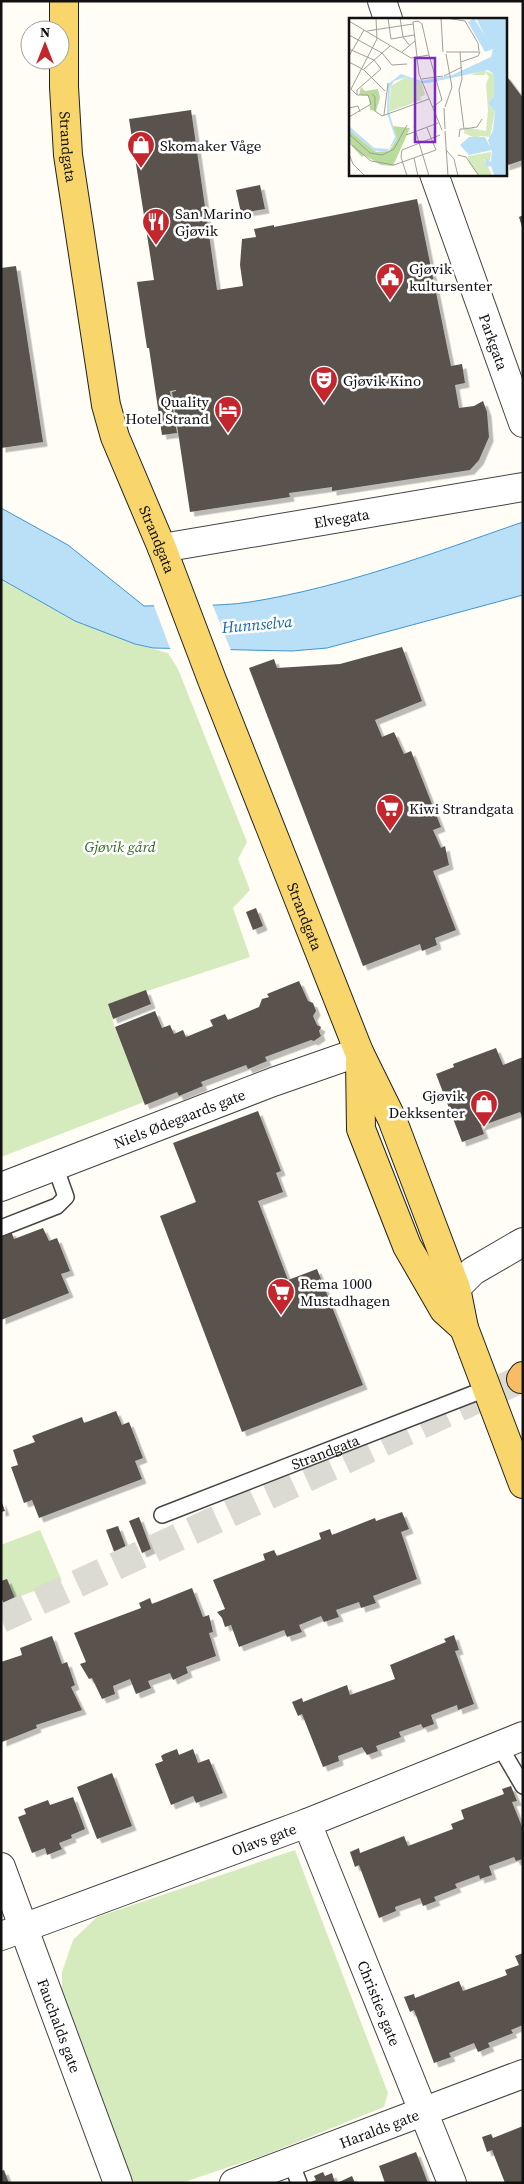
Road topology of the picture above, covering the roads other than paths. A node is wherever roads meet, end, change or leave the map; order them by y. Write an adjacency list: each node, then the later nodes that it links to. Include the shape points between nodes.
1 (64, 1): 7 (main road, Strandgata, via 68,155 106,405 115,436)
2 (382, 1): 3 (street)
3 (388, 18)
4 (434, 175): 5 (street, Parkgata)
5 (523, 423)
6 (523, 487): 7 (street, Elvegata)
7 (162, 548): 8 (main road, Strandgata)
8 (360, 1052): 9 (street, Niels Ødegaards gate, via 282,1078); 13 (main road, Strandgata, via 392,1119); 14 (main road, Strandgata, via 362,1129 407,1246 444,1310)
9 (55, 1166): 10 (street, Niels Ødegaards gate); 11 (lane, via 66,1197 57,1206)
10 (1, 1187)
11 (1, 1228)
12 (523, 1242): 13 (street, via 473,1271)
13 (456, 1288): 14 (main road, Strandgata)
14 (464, 1328): 15 (main road, Strandgata)
15 (488, 1388): 16 (main road, Strandgata); 17 (lane, Strandgata)
16 (523, 1484)
17 (162, 1515)
18 (511, 1741): 19 (lane); 20 (street, Olavs gate)
19 (523, 1786)
20 (307, 1823): 22 (street, Olavs gate); 24 (street, Christies gate)
21 (1, 1868): 22 (street, Fauchalds gate)
22 (12, 1932): 26 (street, Fauchalds gate)
23 (523, 2074): 24 (street, Haralds gate)
24 (424, 2112): 25 (street, Haralds gate); 28 (street, Christies gate)
25 (295, 2172): 27 (street, Haralds gate)
26 (118, 2183)
27 (234, 2183)
28 (452, 2183)

